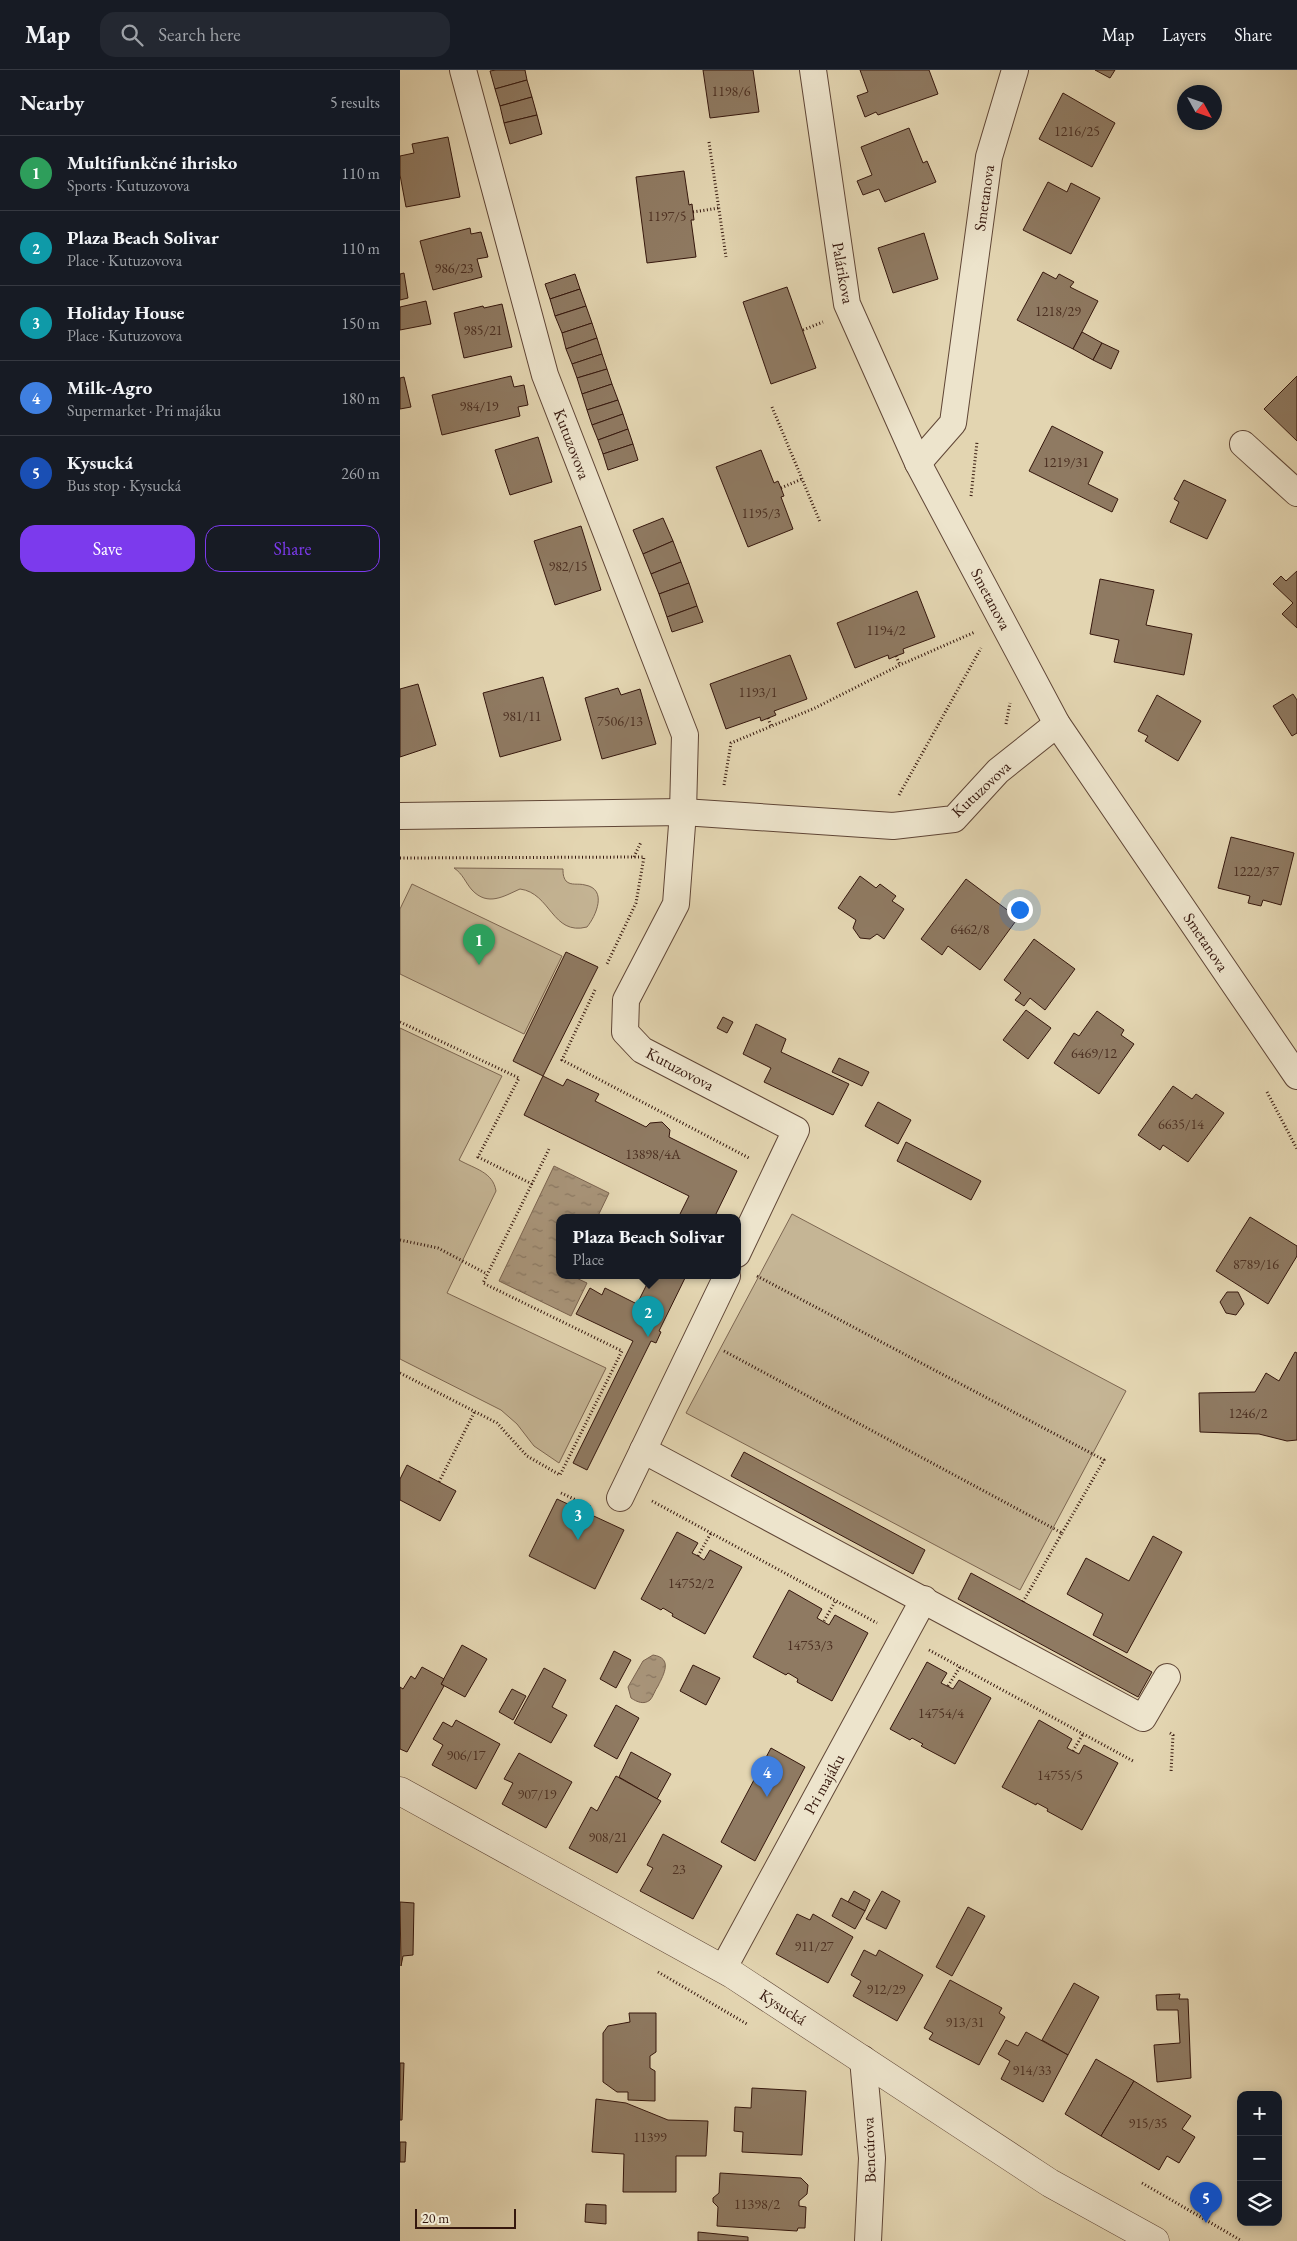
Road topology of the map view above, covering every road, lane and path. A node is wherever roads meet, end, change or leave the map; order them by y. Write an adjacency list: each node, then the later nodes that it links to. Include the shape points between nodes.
1 (462, 70): 30 (street, Kutuzovova, via 545,376 685,736)
2 (813, 70): 13 (street, Palárikova, via 847,304)
3 (1015, 70): 13 (street, Smetanova, via 989,157 953,423)
4 (709, 142): 5 (path)
5 (719, 208): 6 (path); 7 (path)
6 (693, 212)
7 (726, 257)
8 (826, 321): 9 (path)
9 (803, 330)
10 (772, 407): 14 (path)
11 (978, 440): 17 (path)
12 (1243, 444): 16 (street)
13 (918, 463): 25 (street, Smetanova)
14 (802, 479): 15 (path); 18 (path)
15 (781, 488)
16 (1297, 493)
17 (971, 499)
18 (820, 522)
19 (978, 631): 22 (path)
20 (984, 643): 29 (path)
21 (896, 656): 22 (path)
22 (900, 664): 26 (path, via 815,708)
23 (1011, 695): 27 (path)
24 (768, 718): 26 (path)
25 (1058, 724): 30 (street, Kutuzovova, via 998,771 954,819 892,826); 33 (street, Smetanova)
26 (771, 726): 28 (path, via 730,743)
27 (1005, 731)
28 (724, 789)
29 (896, 801)
30 (683, 812): 31 (street, Kutuzovova); 37 (street, Kutuzovova, via 676,904 626,1000 625,1032 642,1050 796,1130)
31 (400, 816)
32 (400, 1022): 35 (path, via 519,1078 478,1157)
33 (1297, 1076)
34 (550, 1147): 35 (path)
35 (532, 1184): 38 (path)
36 (400, 1240): 38 (path, via 438,1248)
37 (741, 1246)
38 (487, 1274): 43 (path, via 483,1283 622,1351 560,1475 527,1456 497,1423)
39 (754, 1274): 48 (path, via 1104,1460)
40 (725, 1279): 41 (street)
41 (697, 1337): 44 (street); 48 (path)
42 (400, 1372): 43 (path)
43 (475, 1411): 45 (path)
44 (644, 1450): 46 (street); 50 (street)
45 (439, 1482)
46 (620, 1498)
47 (712, 1533): 49 (path)
48 (1062, 1533): 52 (path)
49 (698, 1556)
50 (924, 1599): 55 (street, via 1143,1718); 60 (street, Pri majáku)
51 (836, 1600): 53 (path)
52 (1023, 1602)
53 (824, 1621)
54 (960, 1667): 56 (path)
55 (1167, 1677)
56 (948, 1686)
57 (1083, 1734): 58 (path)
58 (1073, 1751)
59 (400, 1791): 60 (street, Kysucká)
60 (723, 1969): 61 (street, Kysucká)
61 (864, 2059): 63 (street, Bencúrova, via 872,2158); 64 (street, Kysucká, via 1050,2183)
62 (1142, 2183): 65 (path)
63 (868, 2241)
64 (1155, 2241)
65 (1242, 2241)

